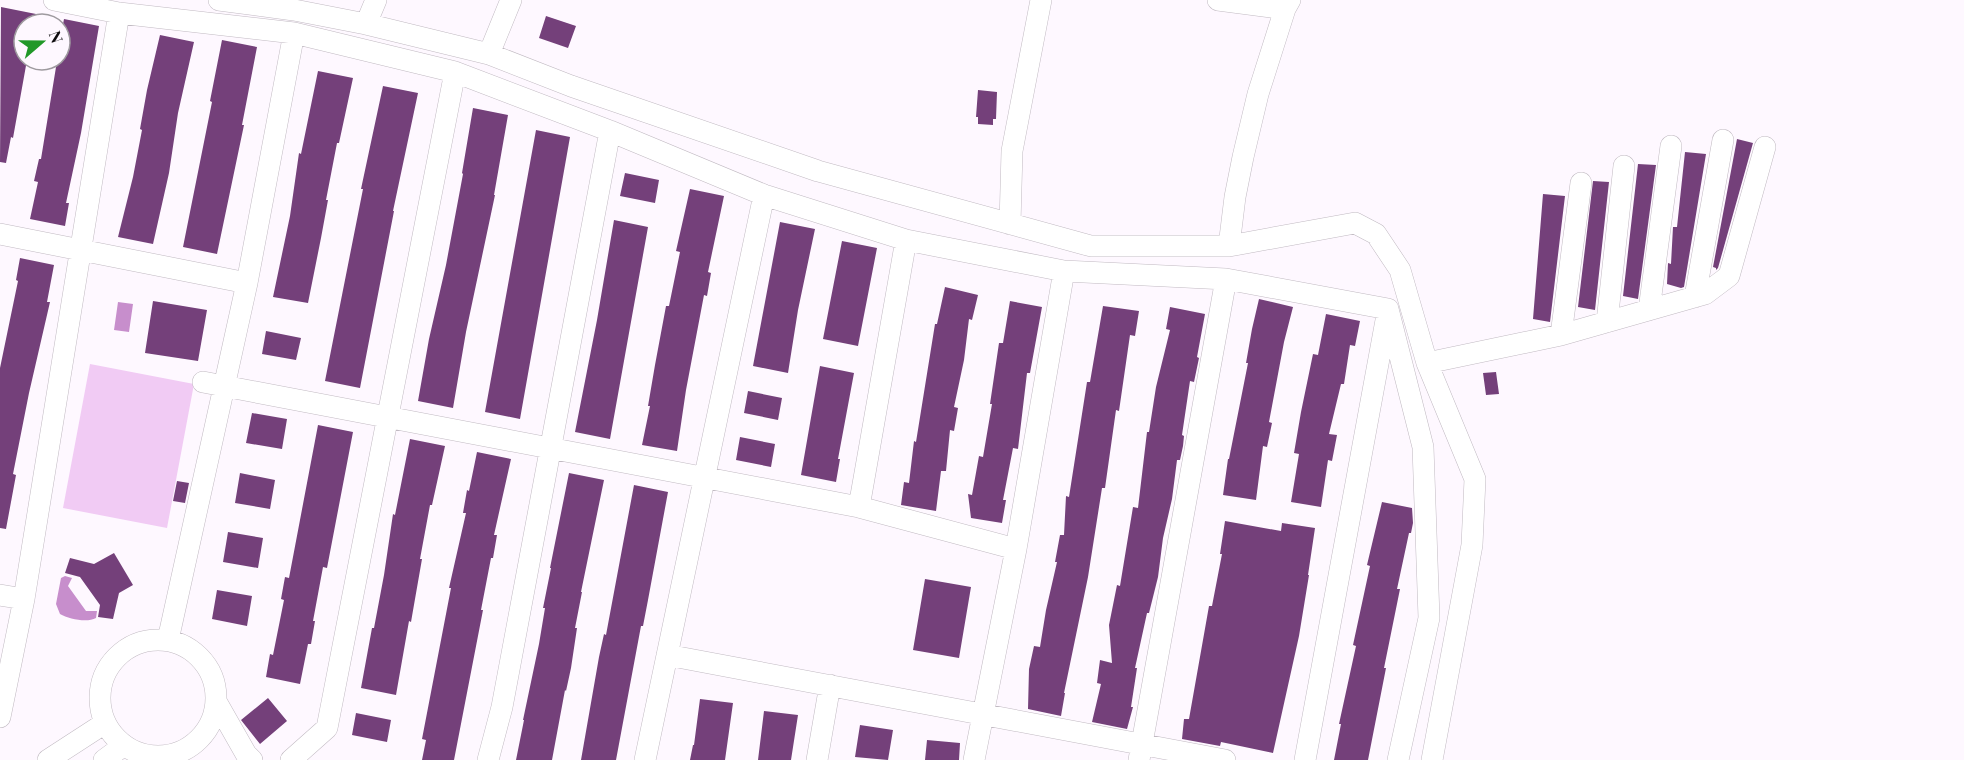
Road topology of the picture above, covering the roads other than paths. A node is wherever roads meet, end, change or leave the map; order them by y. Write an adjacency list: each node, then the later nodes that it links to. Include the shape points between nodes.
1 (54, 0): 8 (street)
2 (219, 0): 9 (street)
3 (376, 0): 9 (street)
4 (511, 0): 11 (street)
5 (1041, 0): 20 (street, via 1012,151)
6 (1218, 0): 7 (street)
7 (1288, 4): 23 (street, via 1245,146)
8 (119, 13): 10 (street); 24 (street)
9 (366, 24): 11 (street)
10 (294, 33): 12 (street); 27 (street)
11 (489, 54): 20 (street, via 818,171)
12 (455, 72): 13 (street); 36 (street)
13 (610, 131): 19 (street); 37 (street)
14 (1724, 140): 28 (street)
15 (1671, 146): 30 (street)
16 (1765, 147): 28 (street, via 1729,276)
17 (1624, 166): 31 (street)
18 (1581, 183): 32 (street)
19 (764, 195): 22 (street); 38 (street)
20 (1010, 224): 23 (street, via 1091,246)
21 (0, 234): 24 (street)
22 (906, 240): 25 (street); 39 (street)
23 (1229, 246): 33 (street, via 1355,224 1376,234 1400,270)
24 (80, 250): 27 (street); 42 (street)
25 (1064, 271): 26 (street); 40 (street)
26 (1226, 279): 29 (street); 51 (street)
27 (247, 283): 35 (street)
28 (1695, 297): 30 (street)
29 (1388, 309): 62 (street); 63 (street, via 1423,447 1429,618)
30 (1649, 310): 31 (street)
31 (1607, 322): 32 (street)
32 (1561, 335): 33 (street)
33 (1427, 363): 64 (street, via 1475,479 1472,545)
34 (203, 382): 35 (street)
35 (225, 386): 36 (street); 43 (street)
36 (388, 417): 37 (street); 56 (street, via 327,728)
37 (550, 448): 38 (street); 57 (street, via 502,707)
38 (705, 477): 39 (street); 44 (street)
39 (859, 507): 40 (street)
40 (1016, 549): 47 (street)
41 (0, 595): 42 (street)
42 (24, 599): 48 (street)
43 (168, 640): 46 (street, via 189,648 205,662 215,681); 49 (street, via 133,645 107,670 100,705)
44 (667, 655): 45 (street); 58 (street)
45 (830, 685): 47 (street); 59 (street)
46 (217, 703): 52 (street, via 212,722 201,738); 55 (street)
47 (982, 714): 51 (street); 60 (street)
48 (0, 717)
49 (105, 723): 50 (street); 53 (street)
50 (123, 746): 52 (street, via 150,757); 54 (street)
51 (1140, 752): 61 (street)
52 (170, 758)
53 (48, 760)
54 (104, 760)
55 (252, 760)
56 (291, 760)
57 (488, 760)
58 (645, 760)
59 (817, 760)
60 (974, 760)
61 (1225, 760)
62 (1305, 760)
63 (1398, 760)
64 (1432, 760)

